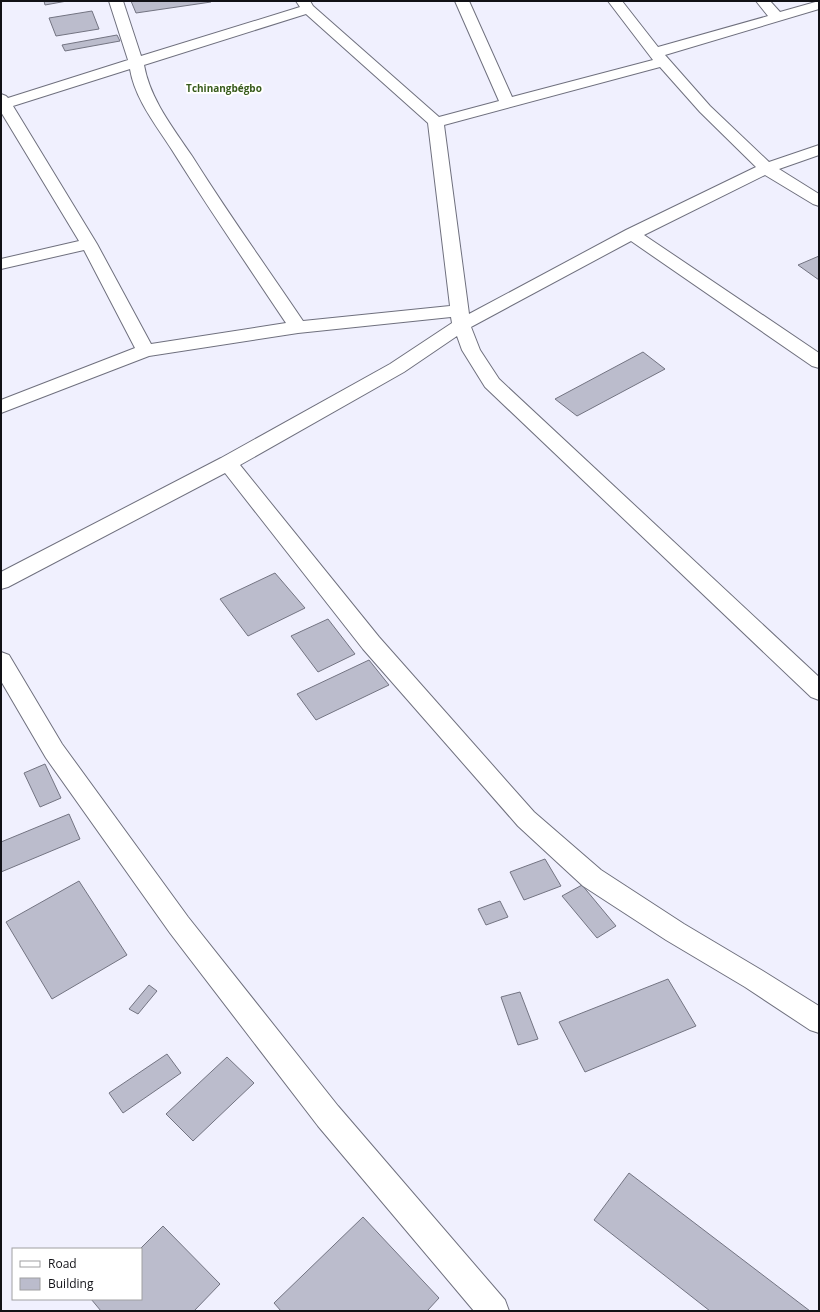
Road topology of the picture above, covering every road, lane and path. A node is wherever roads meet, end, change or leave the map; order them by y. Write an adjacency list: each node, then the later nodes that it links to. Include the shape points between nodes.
1 (116, 1): 9 (street)
2 (462, 1): 10 (street)
3 (615, 1): 8 (street)
4 (763, 1): 7 (street)
5 (305, 5): 9 (street); 12 (street)
6 (819, 5): 7 (street)
7 (777, 18): 8 (street)
8 (658, 57): 10 (street); 14 (street, via 705,109)
9 (136, 62): 11 (street); 20 (street, via 138,80 149,102)
10 (507, 102): 12 (street)
11 (2, 103): 17 (street)
12 (436, 122): 19 (street)
13 (819, 150): 14 (street)
14 (766, 168): 15 (street); 16 (street)
15 (819, 201)
16 (632, 234): 19 (street); 22 (street)
17 (89, 244): 18 (street); 21 (street)
18 (1, 264)
19 (460, 318): 20 (street); 24 (street, via 397,368); 27 (street, via 471,350 492,383)
20 (298, 327): 21 (street)
21 (146, 351): 23 (street)
22 (819, 362)
23 (1, 407)
24 (228, 463): 25 (street); 28 (street, via 371,643 526,819 592,878)
25 (1, 581)
26 (1, 661): 29 (street, via 54,751 179,925 328,1116)
27 (819, 691)
28 (819, 1021)
29 (494, 1311)

